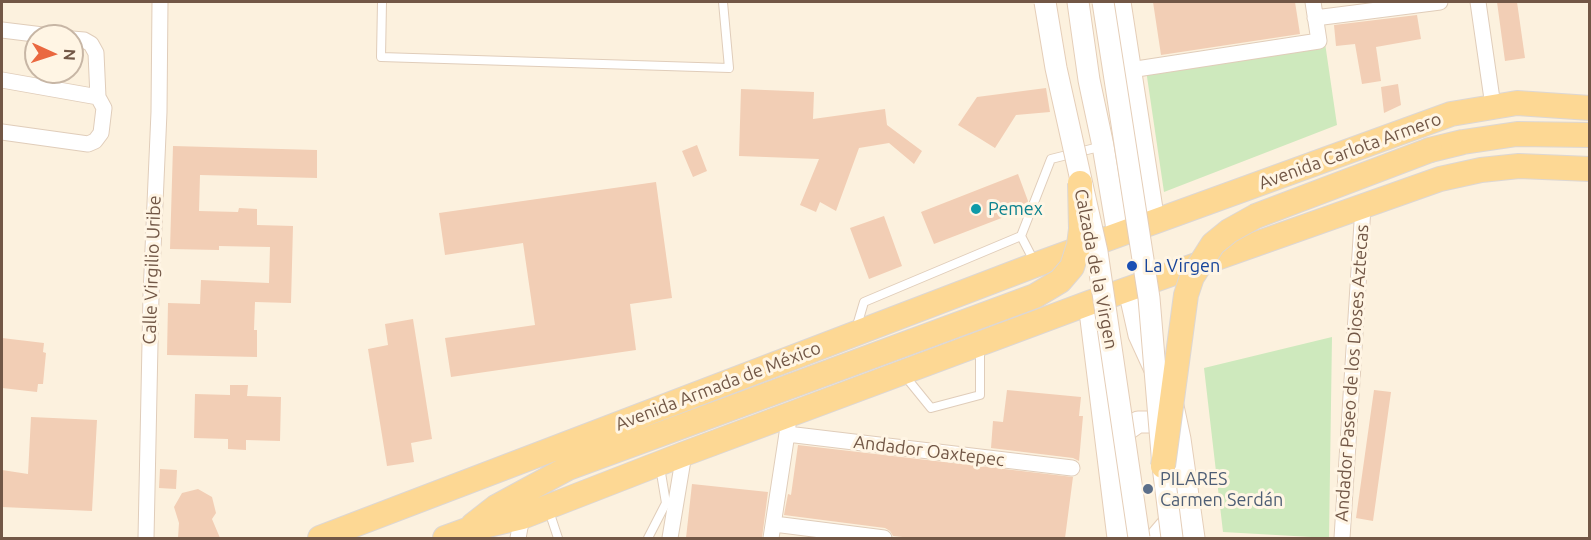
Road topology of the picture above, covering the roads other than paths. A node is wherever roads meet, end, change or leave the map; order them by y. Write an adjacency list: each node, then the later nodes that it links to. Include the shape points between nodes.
1 (160, 2): 48 (street, Calle Virgilio Uribe)
2 (382, 2): 3 (lane, via 381,57 729,68)
3 (723, 2)
4 (1045, 2): 25 (street, Calzada de la Virgen, bridge)
5 (1078, 2): 23 (street)
6 (1103, 2): 40 (street, bridge, via 1149,298)
7 (1120, 2): 15 (street)
8 (1313, 2): 11 (street)
9 (1440, 2): 11 (street)
10 (1478, 2): 18 (street)
11 (1316, 18): 15 (street, via 1319,41)
12 (2, 30): 13 (street)
13 (24, 33)
14 (84, 41): 17 (street, via 96,53)
15 (1130, 70): 22 (street)
16 (2, 80): 17 (street)
17 (98, 97): 20 (street, via 104,108 101,132 96,141 88,144)
18 (1493, 106): 19 (main road, Avenida Carlota Armero, via 1517,103); 27 (main road, Avenida Carlota Armero, via 1451,114)
19 (1590, 108)
20 (2, 132)
21 (1590, 135): 40 (main road, bridge, via 1517,134 1430,150 1256,216 1229,231 1213,244 1192,277 1186,295)
22 (1141, 141): 23 (lane); 27 (street)
23 (1103, 146): 28 (street); 29 (lane, via 1051,159)
24 (1590, 169): 26 (main road, via 1519,166 1481,170 1440,179)
25 (1080, 183): 47 (main road, bridge, via 1081,229 1072,267 1060,281 1035,296 568,468); 55 (street, Calzada de la Virgen, bridge, via 1097,252)
26 (1363, 207): 31 (main road); 59 (street, Andador Paseo de los Dioses Aztecas)
27 (1154, 222): 28 (main road, Avenida Carlota Armero)
28 (1118, 235): 30 (main road, Avenida Armada de México)
29 (1021, 236): 30 (lane); 33 (lane, via 864,302)
30 (1035, 265): 33 (main road, Avenida Armada de México)
31 (1129, 290): 32 (main road); 37 (street, Calzada de la Virgen, via 1139,335 1172,401)
32 (1089, 303): 34 (main road); 42 (street, Calzada de la Virgen)
33 (854, 335): 49 (main road, Avenida Armada de México)
34 (980, 344): 35 (main road); 35 (lane, via 980,395 931,408)
35 (903, 373): 36 (main road)
36 (788, 425): 38 (main road); 41 (street, Andador Oaxtepec); 46 (street)
37 (1180, 439): 42 (street, via 1168,426 1138,422 1125,431); 43 (street, Calzada de la Virgen)
38 (684, 454): 39 (main road); 52 (street)
39 (660, 464): 44 (main road); 51 (lane, via 666,503)
40 (1164, 466): 57 (street, bridge)
41 (1072, 468)
42 (1110, 471): 54 (street, Calzada de la Virgen)
43 (1188, 500): 56 (street); 58 (street, Calzada de la Virgen)
44 (547, 507): 45 (main road); 50 (lane)
45 (520, 528): 47 (main road)
46 (772, 531): 53 (street)
47 (456, 534)
48 (146, 538)
49 (320, 538)
50 (558, 538)
51 (648, 538)
52 (670, 538)
53 (884, 538)
54 (1118, 538)
55 (1139, 538)
56 (1156, 538)
57 (1172, 538)
58 (1194, 538)
59 (1342, 538)

